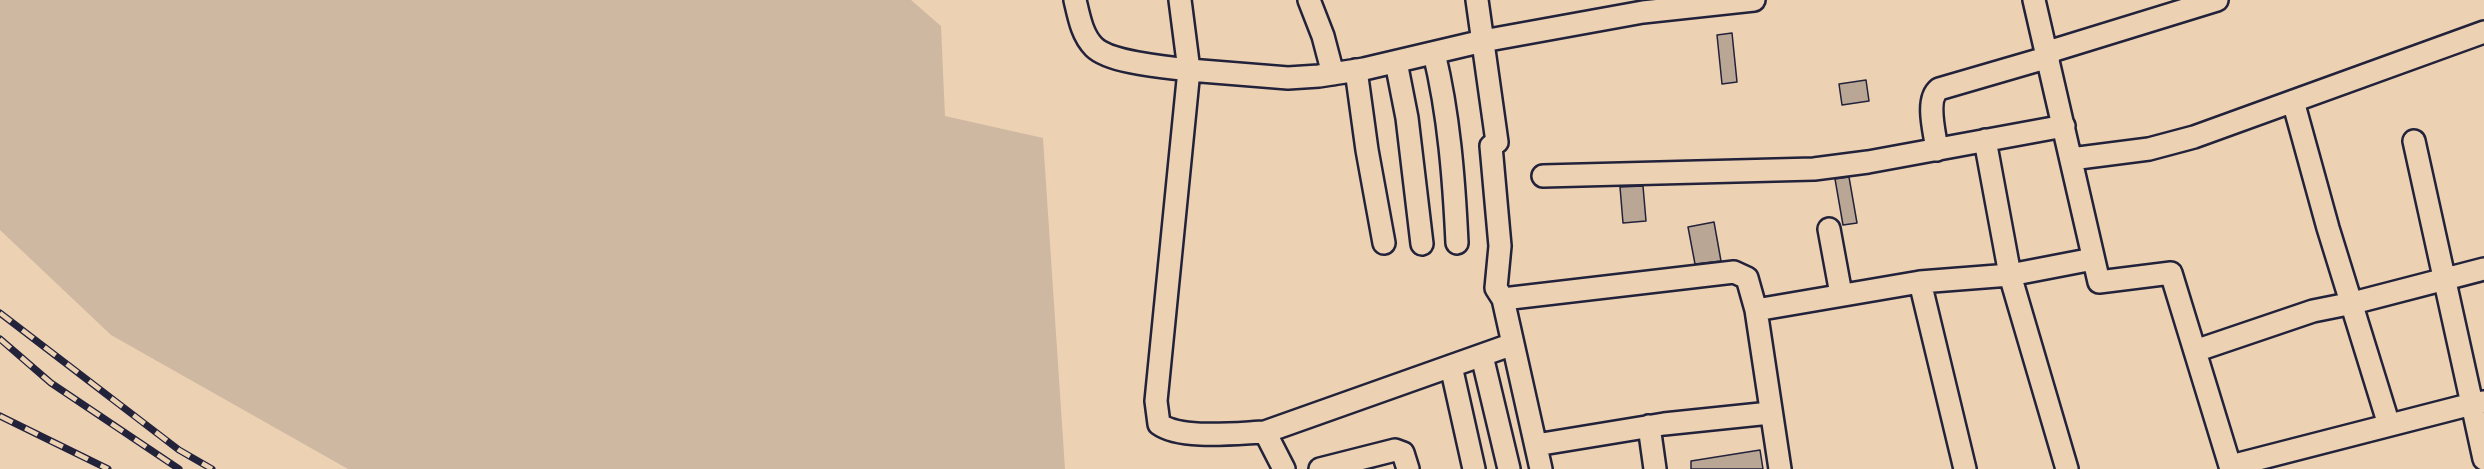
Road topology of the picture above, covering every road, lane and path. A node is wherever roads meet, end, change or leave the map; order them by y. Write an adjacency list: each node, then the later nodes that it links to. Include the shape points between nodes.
1 (1074, 0): 15 (street, via 1085,34 1095,49 1123,60)
2 (1180, 0): 15 (street)
3 (1309, 0): 17 (street)
4 (1477, 0): 11 (street)
5 (1754, 0): 8 (street)
6 (2034, 0): 13 (street)
7 (2217, 0): 13 (street)
8 (1723, 2): 9 (street)
9 (1653, 5): 11 (street)
10 (2484, 32): 18 (street)
11 (1483, 41): 12 (street); 35 (street, via 1497,142 1491,146 1500,246 1496,288)
12 (1434, 53): 14 (street); 27 (street, via 1445,106)
13 (2048, 54): 19 (street); 22 (street, via 1935,92 1932,102)
14 (1396, 62): 16 (street); 28 (street)
15 (1189, 70): 17 (street, via 1288,78); 46 (street, via 1156,416 1159,424 1171,430)
16 (1356, 70): 17 (street); 26 (street)
17 (1333, 74)
18 (2293, 101): 23 (street, via 2194,138 2149,149); 36 (street)
19 (2064, 126): 20 (street); 23 (street)
20 (1985, 140): 22 (street); 31 (street)
21 (2414, 141): 32 (street)
22 (1937, 150): 24 (street, via 1814,170)
23 (2071, 159): 29 (street)
24 (1543, 176)
25 (1829, 229): 34 (street)
26 (1384, 243)
27 (1457, 243)
28 (1422, 244)
29 (2093, 259): 31 (street); 39 (street, via 2099,282 2171,273)
30 (2484, 269): 32 (street)
31 (2010, 274): 33 (street); 59 (street)
32 (2443, 280): 36 (street); 42 (street)
33 (1920, 282): 34 (street); 58 (street)
34 (1841, 294): 37 (street)
35 (1503, 299): 37 (street, via 1734,272 1747,278); 38 (street)
36 (2353, 303): 39 (street, via 2313,311); 44 (street)
37 (1756, 310): 43 (street)
38 (1513, 344): 40 (street); 47 (street)
39 (2195, 351): 49 (street)
40 (1482, 356): 41 (street); 54 (street)
41 (1451, 366): 46 (street); 53 (street)
42 (2478, 403): 44 (street); 48 (street)
43 (1770, 413): 45 (street); 57 (street)
44 (2389, 425): 49 (street)
45 (1649, 426): 47 (street); 56 (street)
46 (1265, 432): 50 (street)
47 (1536, 445): 55 (street)
48 (2484, 459)
49 (2231, 468)
50 (1284, 469)
51 (1320, 469): 52 (street, via 1395,450 1403,453)
52 (1408, 469)
53 (1474, 469)
54 (1509, 469)
55 (1541, 469)
56 (1655, 469)
57 (1780, 469)
58 (1965, 469)
59 (2067, 469)

